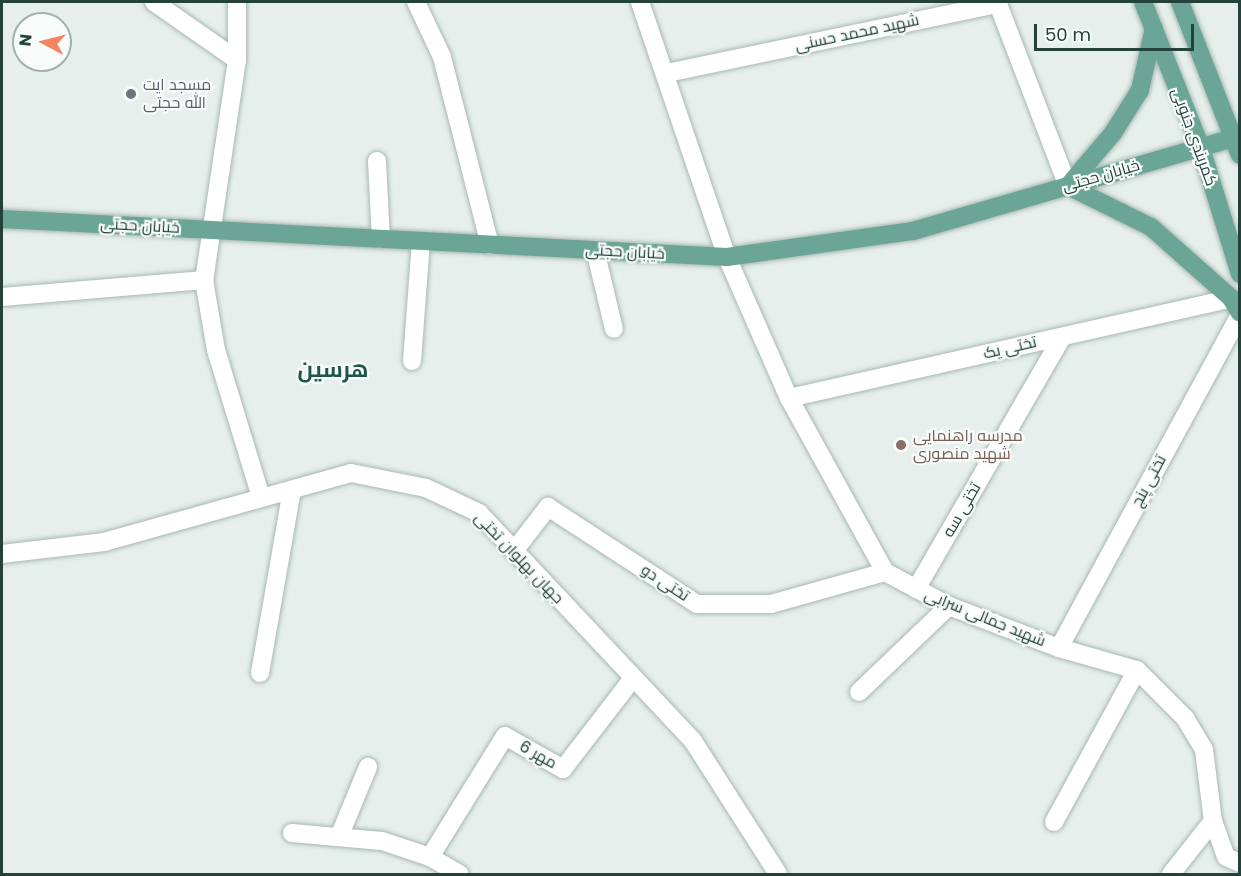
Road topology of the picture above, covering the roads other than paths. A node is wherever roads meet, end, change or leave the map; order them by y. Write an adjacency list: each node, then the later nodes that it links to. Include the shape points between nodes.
1 (154, 2): 8 (street)
2 (237, 2): 8 (street)
3 (416, 2): 18 (street, via 442,57)
4 (640, 2): 9 (street)
5 (1143, 2): 7 (main road, کمربندی جنوبی)
6 (1180, 2): 10 (main road)
7 (1154, 28): 11 (main road, کمربندی جنوبی); 13 (main road, via 1140,90 1113,133)
8 (237, 60): 15 (street)
9 (667, 73): 13 (street, شهید محمد حسنی, via 998,4); 20 (street)
10 (1237, 147): 11 (main road, خیابان حجتی)
11 (1201, 148): 13 (main road, خیابان حجتی); 21 (main road, کمربندی جنوبی)
12 (377, 161): 16 (street)
13 (1068, 186): 20 (main road, خیابان حجتی, via 913,231); 24 (main road, via 1151,227)
14 (2, 219): 15 (main road, خیابان حجتی)
15 (210, 229): 16 (main road, خیابان حجتی); 22 (street)
16 (381, 239): 17 (main road, خیابان حجتی)
17 (421, 241): 18 (main road, خیابان حجتی); 27 (street)
18 (490, 245): 19 (main road, خیابان حجتی)
19 (595, 250): 20 (main road, خیابان حجتی); 25 (street)
20 (727, 257): 28 (street)
21 (1239, 274)
22 (204, 280): 23 (street); 30 (street, via 216,350)
23 (2, 297)
24 (1237, 309): 26 (street, تختی یک); 36 (street, تختی پنج)
25 (614, 329)
26 (1062, 337): 28 (street, تختی یک); 34 (street, تختی سه)
27 (412, 361)
28 (789, 398): 33 (street)
29 (292, 490): 30 (street, جهان پهلوان تختی); 31 (street, جهان پهلوان تختی, via 351,473 426,488 479,513); 38 (street)
30 (261, 497): 32 (street, جهان پهلوان تختی, via 104,542)
31 (514, 551): 33 (street, تختی دو, via 548,507 697,604 771,604); 39 (street, جهان پهلوان تختی)
32 (2, 554)
33 (885, 572): 34 (street, شهید جمالی سرابی)
34 (916, 589): 35 (street, شهید جمالی سرابی)
35 (949, 606): 36 (street, شهید جمالی سرابی); 40 (street)
36 (1059, 648): 37 (street, شهید جمالی سرابی)
37 (1137, 670): 42 (street, شهید جمالی سرابی, via 1185,718 1204,750); 43 (street)
38 (261, 673)
39 (633, 678): 46 (street, مهر 6, via 563,769 505,736); 49 (street, جهان پهلوان تختی, via 693,741)
40 (859, 692)
41 (368, 767): 45 (street)
42 (1213, 821): 47 (street, شهید جمالی سرابی, via 1226,857); 50 (street)
43 (1054, 822)
44 (292, 833): 45 (street)
45 (339, 837): 46 (street, via 382,841)
46 (430, 857): 48 (street)
47 (1239, 863)
48 (455, 874)
49 (778, 874)
50 (1171, 874)

